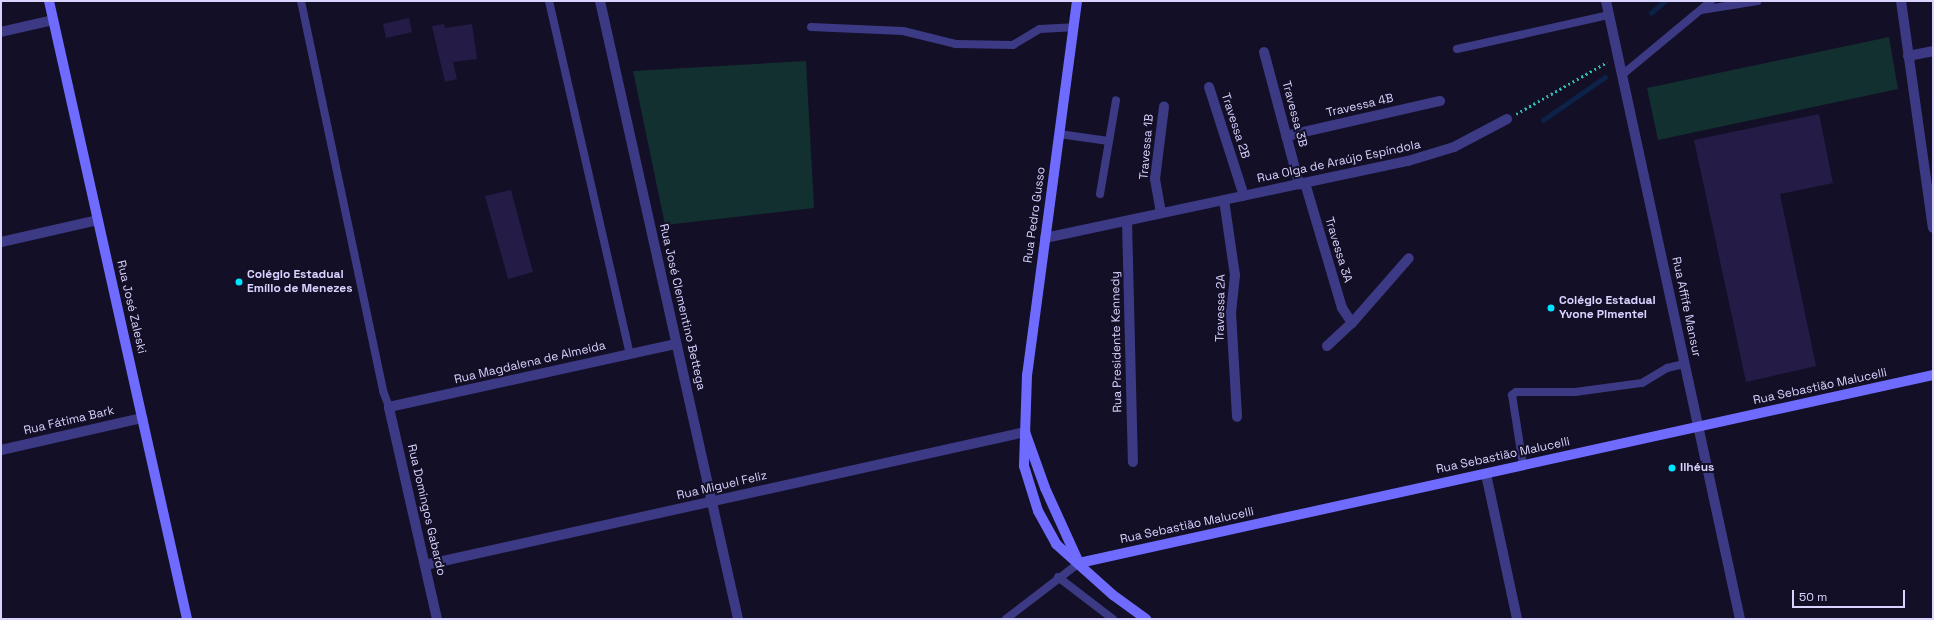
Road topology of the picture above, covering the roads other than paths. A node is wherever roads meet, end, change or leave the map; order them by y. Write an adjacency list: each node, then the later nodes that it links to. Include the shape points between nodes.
1 (49, 1): 12 (street, Rua José Zaleski)
2 (301, 1): 46 (lane)
3 (549, 1): 43 (lane)
4 (600, 1): 41 (street, Rua José Clementino Bettega)
5 (1077, 1): 14 (street, Rua Pedro Gusso)
6 (1606, 1): 11 (street, Rua Affife Mansur)
7 (1711, 1): 10 (lane)
8 (1757, 1): 10 (lane)
9 (1901, 1): 19 (street)
10 (1700, 10): 20 (lane)
11 (1609, 15): 16 (lane); 20 (street, Rua Affife Mansur)
12 (53, 20): 15 (street); 34 (street, Rua José Zaleski)
13 (811, 27): 14 (lane, via 903,31 956,44 1013,45 1040,29)
14 (1073, 27): 26 (street, Rua Pedro Gusso)
15 (1, 32)
16 (1457, 49)
17 (1933, 51): 19 (street)
18 (1264, 52): 27 (street, Travessa 3B)
19 (1908, 56): 36 (street)
20 (1622, 75): 44 (street, Rua Affife Mansur)
21 (1209, 86): 31 (street, Travessa 2B)
22 (1116, 100): 28 (lane)
23 (1440, 100): 27 (street, Travessa 4B)
24 (1164, 107): 33 (street, Travessa 1B, via 1155,179)
25 (1507, 119): 29 (street, Rua Olga de Araújo Espíndola, via 1473,138 1432,154)
26 (1059, 134): 28 (lane); 37 (street, Rua Pedro Gusso)
27 (1286, 136): 29 (street, Travessa 3B)
28 (1109, 141): 30 (lane)
29 (1302, 183): 31 (street, Rua Olga de Araújo Espíndola); 40 (street, Travessa 3A, via 1342,308)
30 (1100, 194)
31 (1244, 196): 32 (street, Rua Olga de Araújo Espíndola)
32 (1224, 200): 33 (street, Rua Olga de Araújo Espíndola); 47 (street, Travessa 2A, via 1235,275 1231,312)
33 (1162, 213): 35 (street, Rua Olga de Araújo Espíndola)
34 (98, 220): 38 (street); 48 (street, Rua José Zaleski)
35 (1127, 221): 37 (street, Rua Olga de Araújo Espíndola); 52 (street, Rua Presidente Kennedy)
36 (1933, 228)
37 (1045, 238): 50 (street, Rua Pedro Gusso, via 1027,375)
38 (1, 242)
39 (1409, 258): 40 (street)
40 (1352, 323): 42 (street)
41 (676, 344): 43 (street, Rua Magdalena de Almeida); 55 (street, Rua José Clementino Bettega)
42 (1327, 346)
43 (630, 354): 46 (street, Rua Magdalena de Almeida)
44 (1685, 364): 49 (street, Rua Affife Mansur); 53 (lane, via 1667,368 1642,383 1575,392 1516,392 1512,395)
45 (1933, 375): 49 (street, Rua Sebastião Malucelli)
46 (389, 407): 57 (street, Rua Domingos Gabardo)
47 (1236, 417)
48 (142, 418): 51 (street, Rua Fátima Bark); 59 (street, Rua José Zaleski)
49 (1698, 427): 53 (street, Rua Sebastião Malucelli); 66 (street, Rua Affife Mansur)
50 (1025, 432): 55 (street, Rua Miguel Feliz); 56 (street, Rua Pedro Gusso, via 1045,488); 56 (street, Rua Pedro Gusso, via 1024,466 1038,511 1056,544)
51 (1, 450)
52 (1132, 462)
53 (1523, 465): 54 (street, Rua Sebastião Malucelli)
54 (1486, 474): 56 (street, Rua Sebastião Malucelli); 65 (street)
55 (712, 502): 57 (street, Rua Miguel Feliz); 61 (street, Rua José Clementino Bettega)
56 (1079, 563): 58 (lane); 64 (street, Rua Pedro Gusso, via 1113,595)
57 (425, 565): 60 (street, Rua Domingos Gabardo)
58 (1058, 577): 62 (lane); 63 (lane)
59 (188, 619)
60 (437, 619)
61 (738, 619)
62 (1006, 619)
63 (1114, 619)
64 (1146, 619)
65 (1517, 619)
66 (1740, 619)

